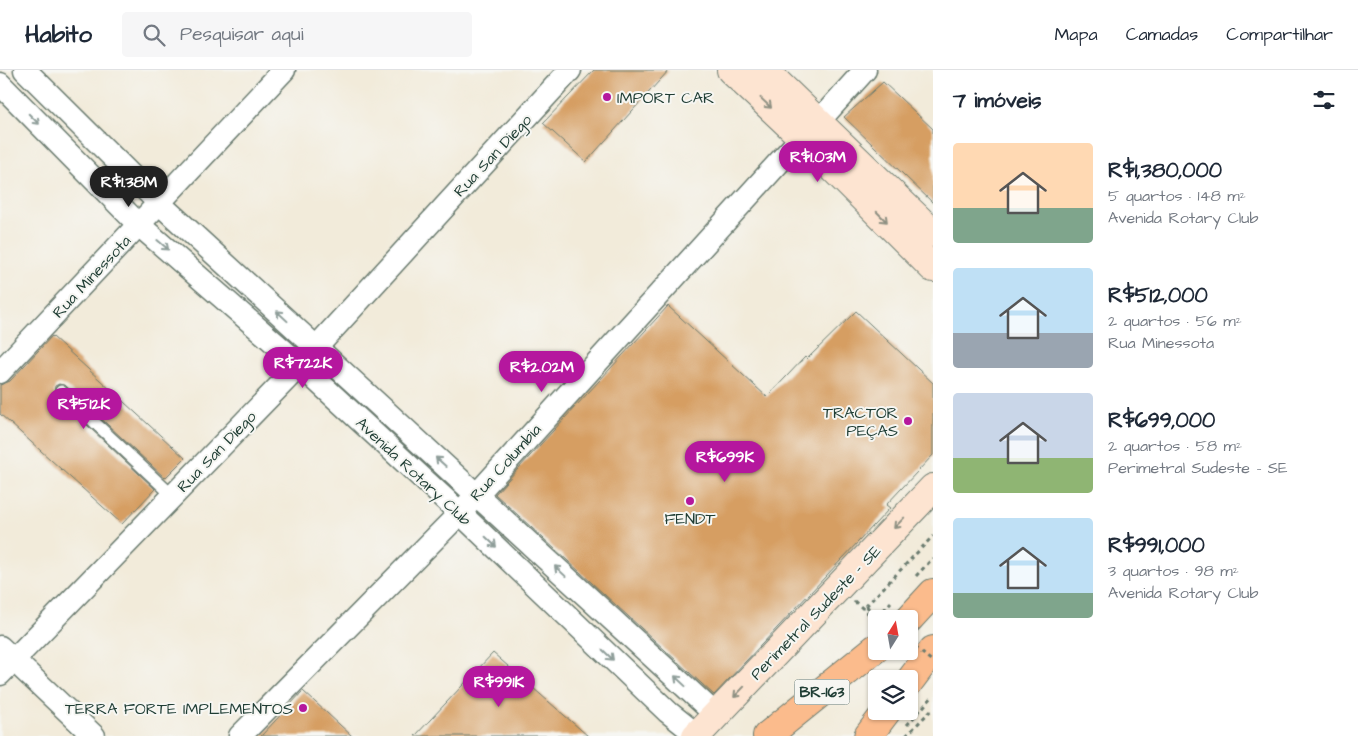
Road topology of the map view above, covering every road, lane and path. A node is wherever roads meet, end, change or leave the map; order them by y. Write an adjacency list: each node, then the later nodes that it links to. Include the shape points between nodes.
1 (25, 70): 9 (street, Avenida Rotary Club)
2 (284, 70): 9 (street, Rua Minessota)
3 (570, 70): 13 (street, Rua San Diego)
4 (731, 70): 8 (street, one-way to 8)
5 (764, 70): 8 (street)
6 (865, 70): 8 (street, Rua Columbia)
7 (0, 84): 10 (street, Avenida Rotary Club, one-way to 10)
8 (810, 129): 11 (street); 12 (street, one-way to 12); 18 (street, Rua Columbia)
9 (159, 203): 10 (street, Rua Minessota); 13 (street, Avenida Rotary Club, one-way to 9)
10 (139, 225): 14 (street, Avenida Rotary Club, one-way to 14); 15 (street, Rua Minessota)
11 (933, 233)
12 (933, 268)
13 (316, 347): 14 (street, Rua San Diego); 18 (street, Avenida Rotary Club, one-way to 13)
14 (300, 365): 19 (street, Rua San Diego); 20 (street, Avenida Rotary Club)
15 (0, 372)
16 (61, 391): 19 (lane)
17 (933, 488): 24 (street, Perimetral Sudeste - SE, one-way to 24)
18 (476, 494): 20 (street, Rua Columbia); 36 (street, Avenida Rotary Club, one-way to 18)
19 (173, 496): 30 (street, Rua San Diego)
20 (460, 513): 39 (street, Rua Columbia); 40 (street, Avenida Rotary Club, one-way to 40)
21 (933, 536): 26 (path, bridge, via 866,606)
22 (933, 558): 23 (path)
23 (923, 586): 25 (highway)
24 (839, 587): 25 (path, via 875,619); 36 (street, Perimetral Sudeste - SE, one-way to 36)
25 (901, 609)
26 (871, 610)
27 (918, 650): 31 (path, bridge)
28 (933, 650): 32 (highway)
29 (868, 654): 41 (highway, BR-163)
30 (4, 660): 38 (street)
31 (933, 662)
32 (918, 670)
33 (933, 696): 34 (path)
34 (918, 705)
35 (933, 708): 43 (path)
36 (716, 714): 40 (street, Perimetral Sudeste - SE)
37 (894, 720): 42 (highway)
38 (94, 736)
39 (240, 736)
40 (697, 736)
41 (767, 736)
42 (868, 736)
43 (906, 736)

